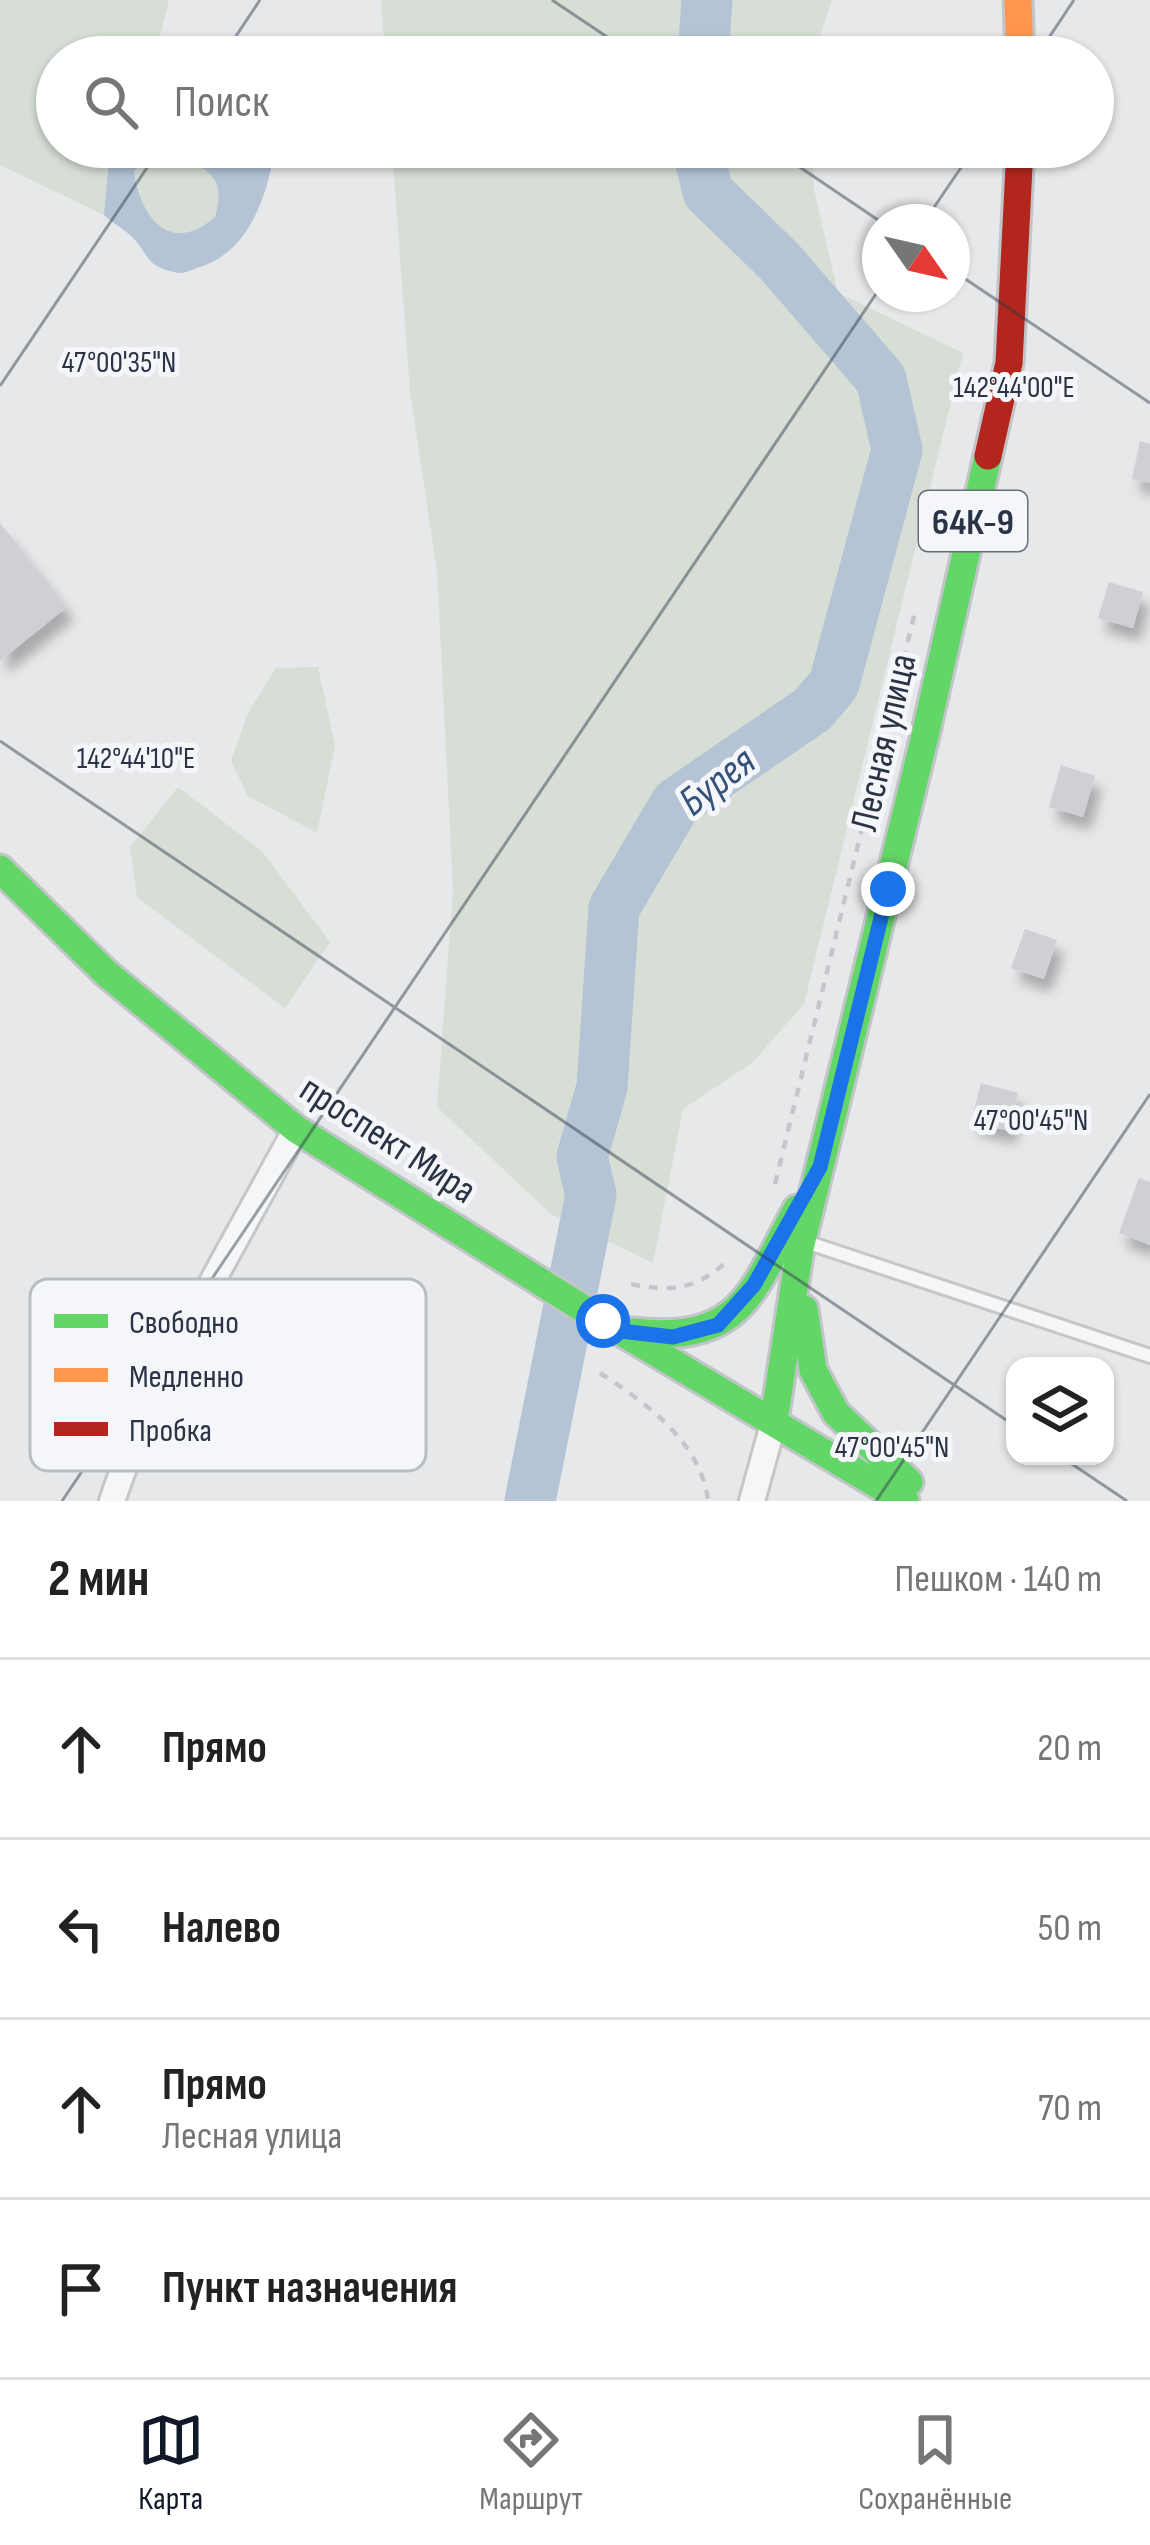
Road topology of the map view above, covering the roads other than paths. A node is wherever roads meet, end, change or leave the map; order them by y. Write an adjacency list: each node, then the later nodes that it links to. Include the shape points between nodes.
1 (1018, 0): 2 (main road)
2 (1019, 36)
3 (1019, 168): 6 (main road, Лесная улица / 64К-9, via 1009,363)
4 (0, 869): 5 (main road, проспект Мира, via 106,973)
5 (296, 1130): 8 (street); 9 (main road, проспект Мира)
6 (820, 1167): 7 (main road, Лесная улица / 64К-9); 9 (main road, via 754,1285 718,1325 673,1337)
7 (800, 1252): 10 (lane); 11 (main road, Лесная улица / 64К-9); 16 (main road, via 813,1370 836,1413)
8 (214, 1279)
9 (612, 1326): 11 (main road, проспект Мира)
10 (1150, 1356)
11 (774, 1421): 14 (street); 15 (main road, проспект Мира)
12 (123, 1471): 13 (street)
13 (112, 1501)
14 (752, 1501)
15 (905, 1501)
16 (931, 1501)

